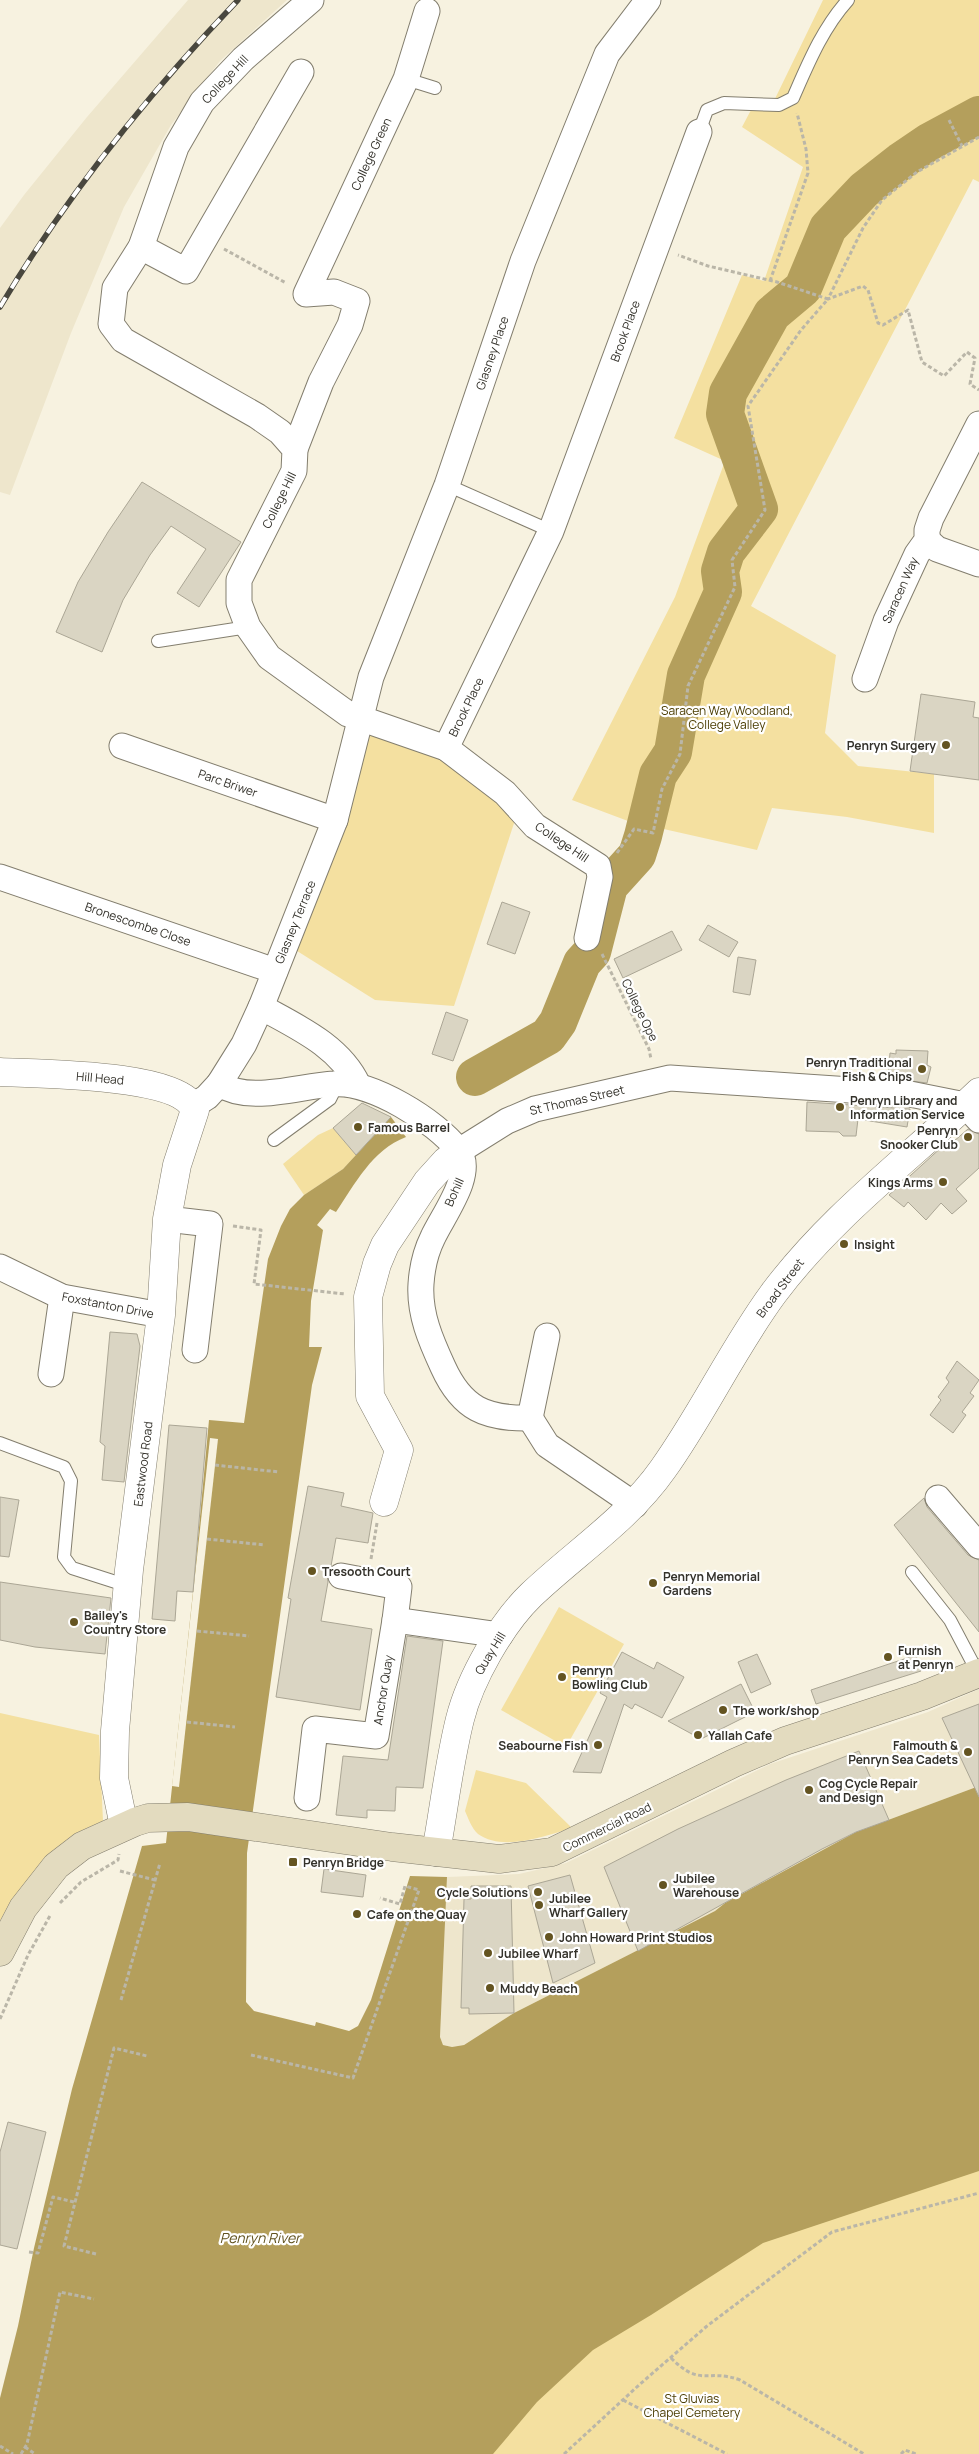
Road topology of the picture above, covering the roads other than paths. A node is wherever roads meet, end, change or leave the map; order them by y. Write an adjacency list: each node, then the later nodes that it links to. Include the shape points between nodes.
1 (312, 0): 9 (street, College Hill, via 243,58 202,102 176,147)
2 (648, 0): 12 (street, Glasney Place, via 607,54 523,261)
3 (848, 0): 8 (lane, via 836,13 814,50 793,98 778,105 724,103 707,110)
4 (427, 11): 6 (street, College Green)
5 (301, 72): 9 (street, via 186,271)
6 (406, 78): 7 (lane); 11 (street, College Green, via 306,294 334,292 357,301 350,325 321,382)
7 (435, 88)
8 (698, 132): 13 (street, Brook Place)
9 (141, 247): 11 (street, College Hill, via 115,288 111,324 123,340 257,416 280,432)
10 (979, 424): 14 (street, Saracen Way, via 930,518)
11 (295, 450): 16 (street, College Hill, via 294,471 239,580 239,604)
12 (447, 485): 13 (lane); 19 (street, Glasney Place, via 370,677)
13 (551, 531): 21 (street, Brook Place)
14 (927, 540): 15 (street, via 937,549); 18 (street, Saracen Way, via 916,554 886,621)
15 (979, 564)
16 (248, 627): 17 (lane); 19 (street, College Hill, via 269,657)
17 (158, 641)
18 (865, 679)
19 (359, 719): 21 (street, College Hill); 22 (street, Glasney Terrace)
20 (122, 746): 22 (street, Parc Briwer)
21 (446, 748): 24 (street, College Hill, via 505,793 536,826 598,866 600,877)
22 (335, 820): 25 (street, Glasney Terrace)
23 (0, 877): 25 (street, Bronescombe Close)
24 (593, 943)
25 (275, 971): 26 (street, Glasney Terrace)
26 (261, 1007): 28 (street, Glasney Terrace, via 244,1044); 29 (street, via 327,1048 350,1069)
27 (0, 1072): 30 (street, Hill Head, via 129,1080 176,1092)
28 (219, 1084): 29 (street, via 230,1090 246,1092); 30 (street, Glasney Terrace, via 203,1101)
29 (346, 1084): 32 (lane); 33 (street, via 381,1094 403,1106 441,1133)
30 (193, 1106): 34 (street, Eastwood Road, via 195,1115 177,1165)
31 (974, 1106): 33 (street, St Thomas Street, via 910,1094 670,1078 535,1109 507,1121); 45 (street, Broad Street, via 901,1161 814,1245 774,1293 663,1469)
32 (274, 1140)
33 (459, 1151): 41 (street, Bohill, via 463,1168 460,1185 432,1238 423,1269 423,1316 439,1358 459,1395 484,1413 509,1419); 44 (street, Bohill, via 427,1182 385,1245 368,1297 370,1396 399,1450)
34 (167, 1220): 37 (street, Eastwood Road); 39 (street, via 210,1224)
35 (0, 1267): 36 (street, Foxstanton Drive)
36 (62, 1297): 37 (street, Foxstanton Drive); 40 (street)
37 (162, 1315): 49 (street, Eastwood Road)
38 (547, 1336): 41 (street)
39 (194, 1350)
40 (52, 1374)
41 (530, 1418): 45 (street, via 547,1445)
42 (0, 1443): 49 (lane, via 64,1467 71,1481 64,1557 72,1568)
43 (938, 1498): 46 (street)
44 (384, 1502)
45 (635, 1505): 51 (street, Quay Hill, via 528,1598)
46 (979, 1546)
47 (912, 1572): 52 (lane, via 950,1620)
48 (342, 1576): 50 (street, via 399,1587)
49 (128, 1586): 54 (street, Eastwood Road, via 114,1778)
50 (395, 1620): 51 (street); 53 (street, Anchor Quay, via 376,1736 315,1729)
51 (500, 1635): 55 (street, Quay Hill, via 476,1676 460,1718)
52 (978, 1673): 55 (main road, Commercial Road, via 922,1696 785,1741 552,1852 499,1859)
53 (307, 1798)
54 (136, 1822): 55 (main road, Commercial Road, via 188,1817); 56 (main road, via 82,1846 56,1866 23,1908)
55 (436, 1852)
56 (0, 1952)

